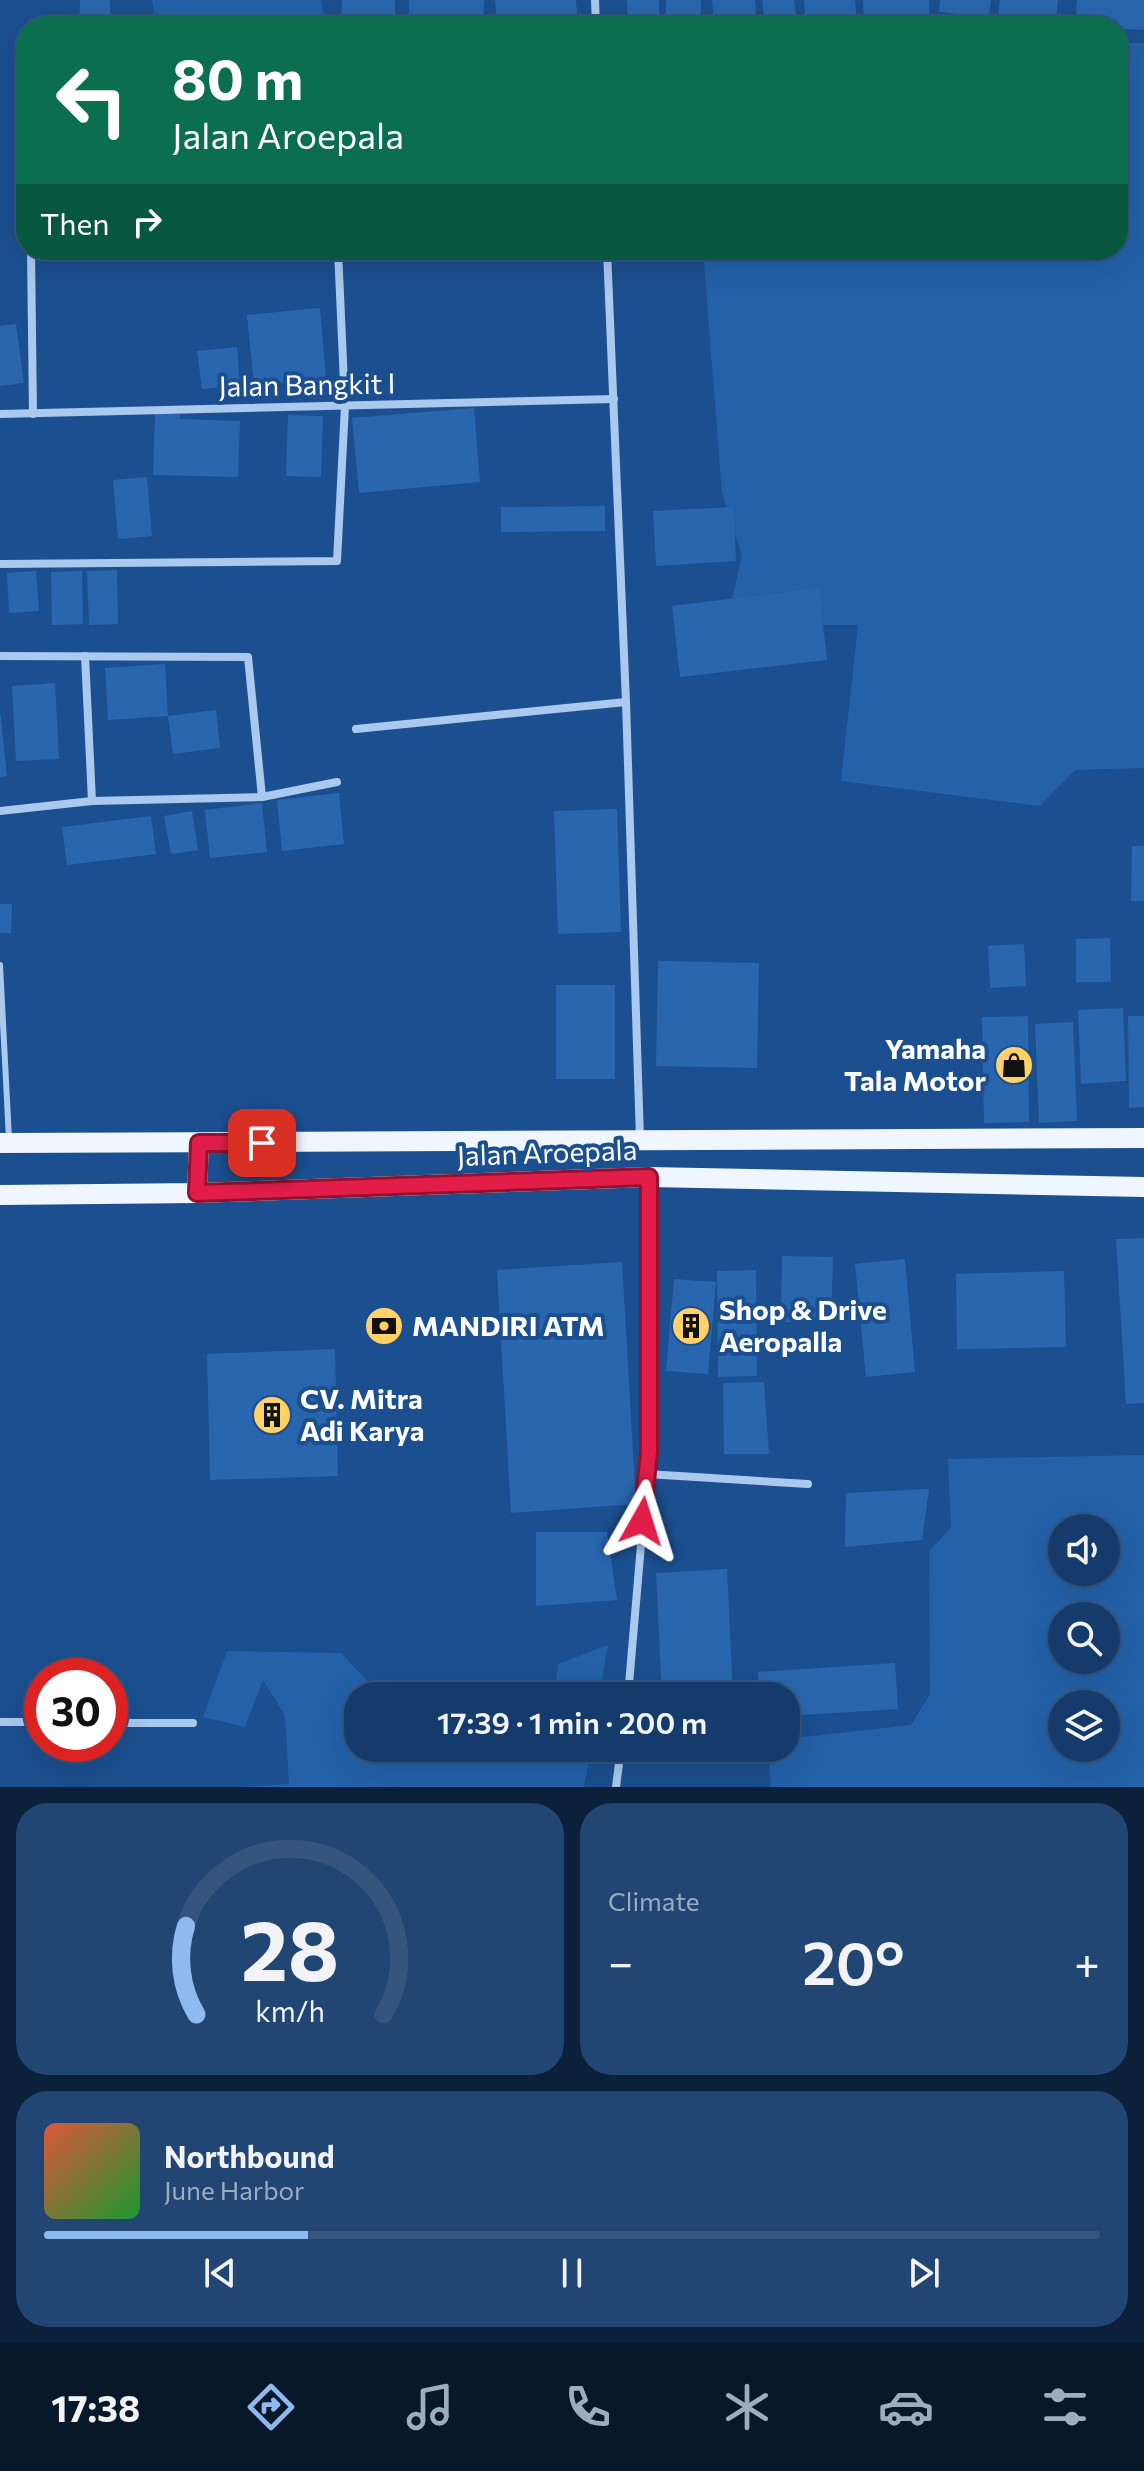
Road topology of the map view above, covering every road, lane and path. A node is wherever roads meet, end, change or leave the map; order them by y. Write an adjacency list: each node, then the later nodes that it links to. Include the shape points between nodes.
1 (31, 260): 7 (street)
2 (338, 260): 5 (street)
3 (607, 260): 4 (street)
4 (614, 399): 5 (street, Jalan Bangkit I); 11 (street)
5 (345, 406): 7 (street, Jalan Bangkit I); 8 (street, via 337,561)
6 (0, 414): 7 (street, Jalan Bangkit I)
7 (33, 414)
8 (0, 564)
9 (0, 656): 10 (street)
10 (85, 656): 14 (street, via 248,657); 15 (street)
11 (626, 702): 12 (street); 19 (street)
12 (356, 729)
13 (337, 782): 14 (street)
14 (262, 797): 15 (street)
15 (92, 801): 16 (street)
16 (0, 811)
17 (0, 965): 20 (lane)
18 (1144, 1138): 19 (main road, Jalan Aroepala)
19 (640, 1139): 21 (main road, Jalan Aroepala)
20 (5, 1143): 21 (main road, Jalan Aroepala)
21 (199, 1143): 24 (main road)
22 (649, 1177): 23 (main road, Jalan Aroepala); 24 (main road, Jalan Aroepala); 26 (street)
23 (1144, 1187)
24 (197, 1193): 25 (main road, Jalan Aroepala)
25 (0, 1195)
26 (647, 1474): 27 (street); 28 (street)
27 (808, 1484)
28 (629, 1682)
29 (0, 1722): 30 (street)
30 (24, 1722)
31 (128, 1723): 32 (street)
32 (193, 1723)
33 (619, 1762): 34 (street)
34 (616, 1787)

